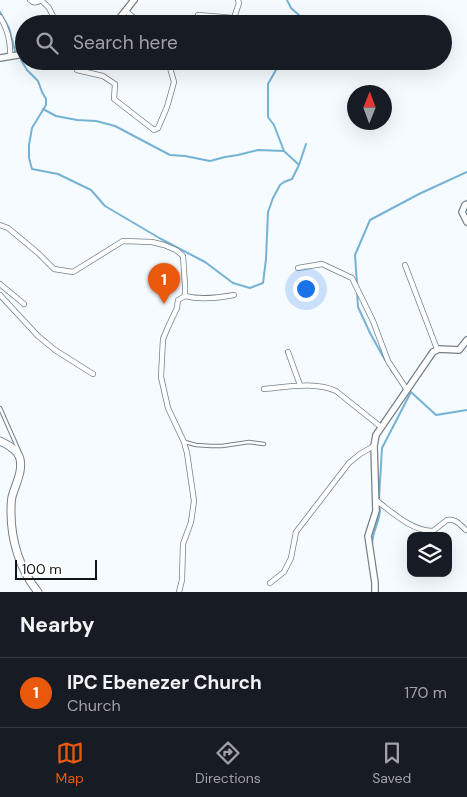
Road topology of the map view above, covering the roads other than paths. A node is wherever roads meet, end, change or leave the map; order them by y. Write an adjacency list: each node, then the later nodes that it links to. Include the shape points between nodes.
1 (30, 0): 2 (street)
2 (41, 0): 6 (street)
3 (134, 0): 5 (street)
4 (238, 0): 9 (street)
5 (126, 11): 7 (street); 8 (street)
6 (52, 15)
7 (123, 15)
8 (131, 15)
9 (235, 15)
10 (0, 18): 12 (street, via 9,34)
11 (15, 55): 12 (street)
12 (10, 56): 13 (street)
13 (0, 58)
14 (77, 70): 15 (street, via 103,76 115,84 114,99 154,130 161,121 174,82)
15 (171, 70)
16 (467, 204): 17 (street, via 462,212)
17 (467, 222)
18 (0, 225): 23 (street, via 8,228 54,269 73,272 123,241 164,245 183,256)
19 (405, 265): 27 (street)
20 (298, 268): 32 (street, via 322,264 352,278 388,361)
21 (0, 284): 25 (street)
22 (0, 295): 29 (street, via 38,336)
23 (185, 296): 24 (street); 36 (street, via 178,300 164,339 161,377 168,408)
24 (234, 296)
25 (24, 304)
26 (467, 340): 27 (street, via 459,350)
27 (436, 349): 32 (street)
28 (288, 352): 30 (street)
29 (93, 374)
30 (300, 385): 31 (street); 34 (street, via 336,390)
31 (264, 389)
32 (407, 390): 34 (street)
33 (0, 408): 39 (lane)
34 (381, 427): 38 (street)
35 (0, 441): 39 (main road)
36 (184, 442): 37 (lane, via 211,446 249,442); 44 (street, via 194,501 183,544)
37 (264, 444)
38 (374, 446): 40 (street); 42 (street, via 349,463 296,532 291,558 284,572)
39 (20, 458): 43 (main road, via 20,474 11,499 11,526 16,553)
40 (376, 501): 41 (street, via 419,528 433,530 450,519); 45 (street, via 368,536)
41 (466, 530)
42 (270, 583)
43 (38, 592)
44 (179, 592)
45 (375, 592)

